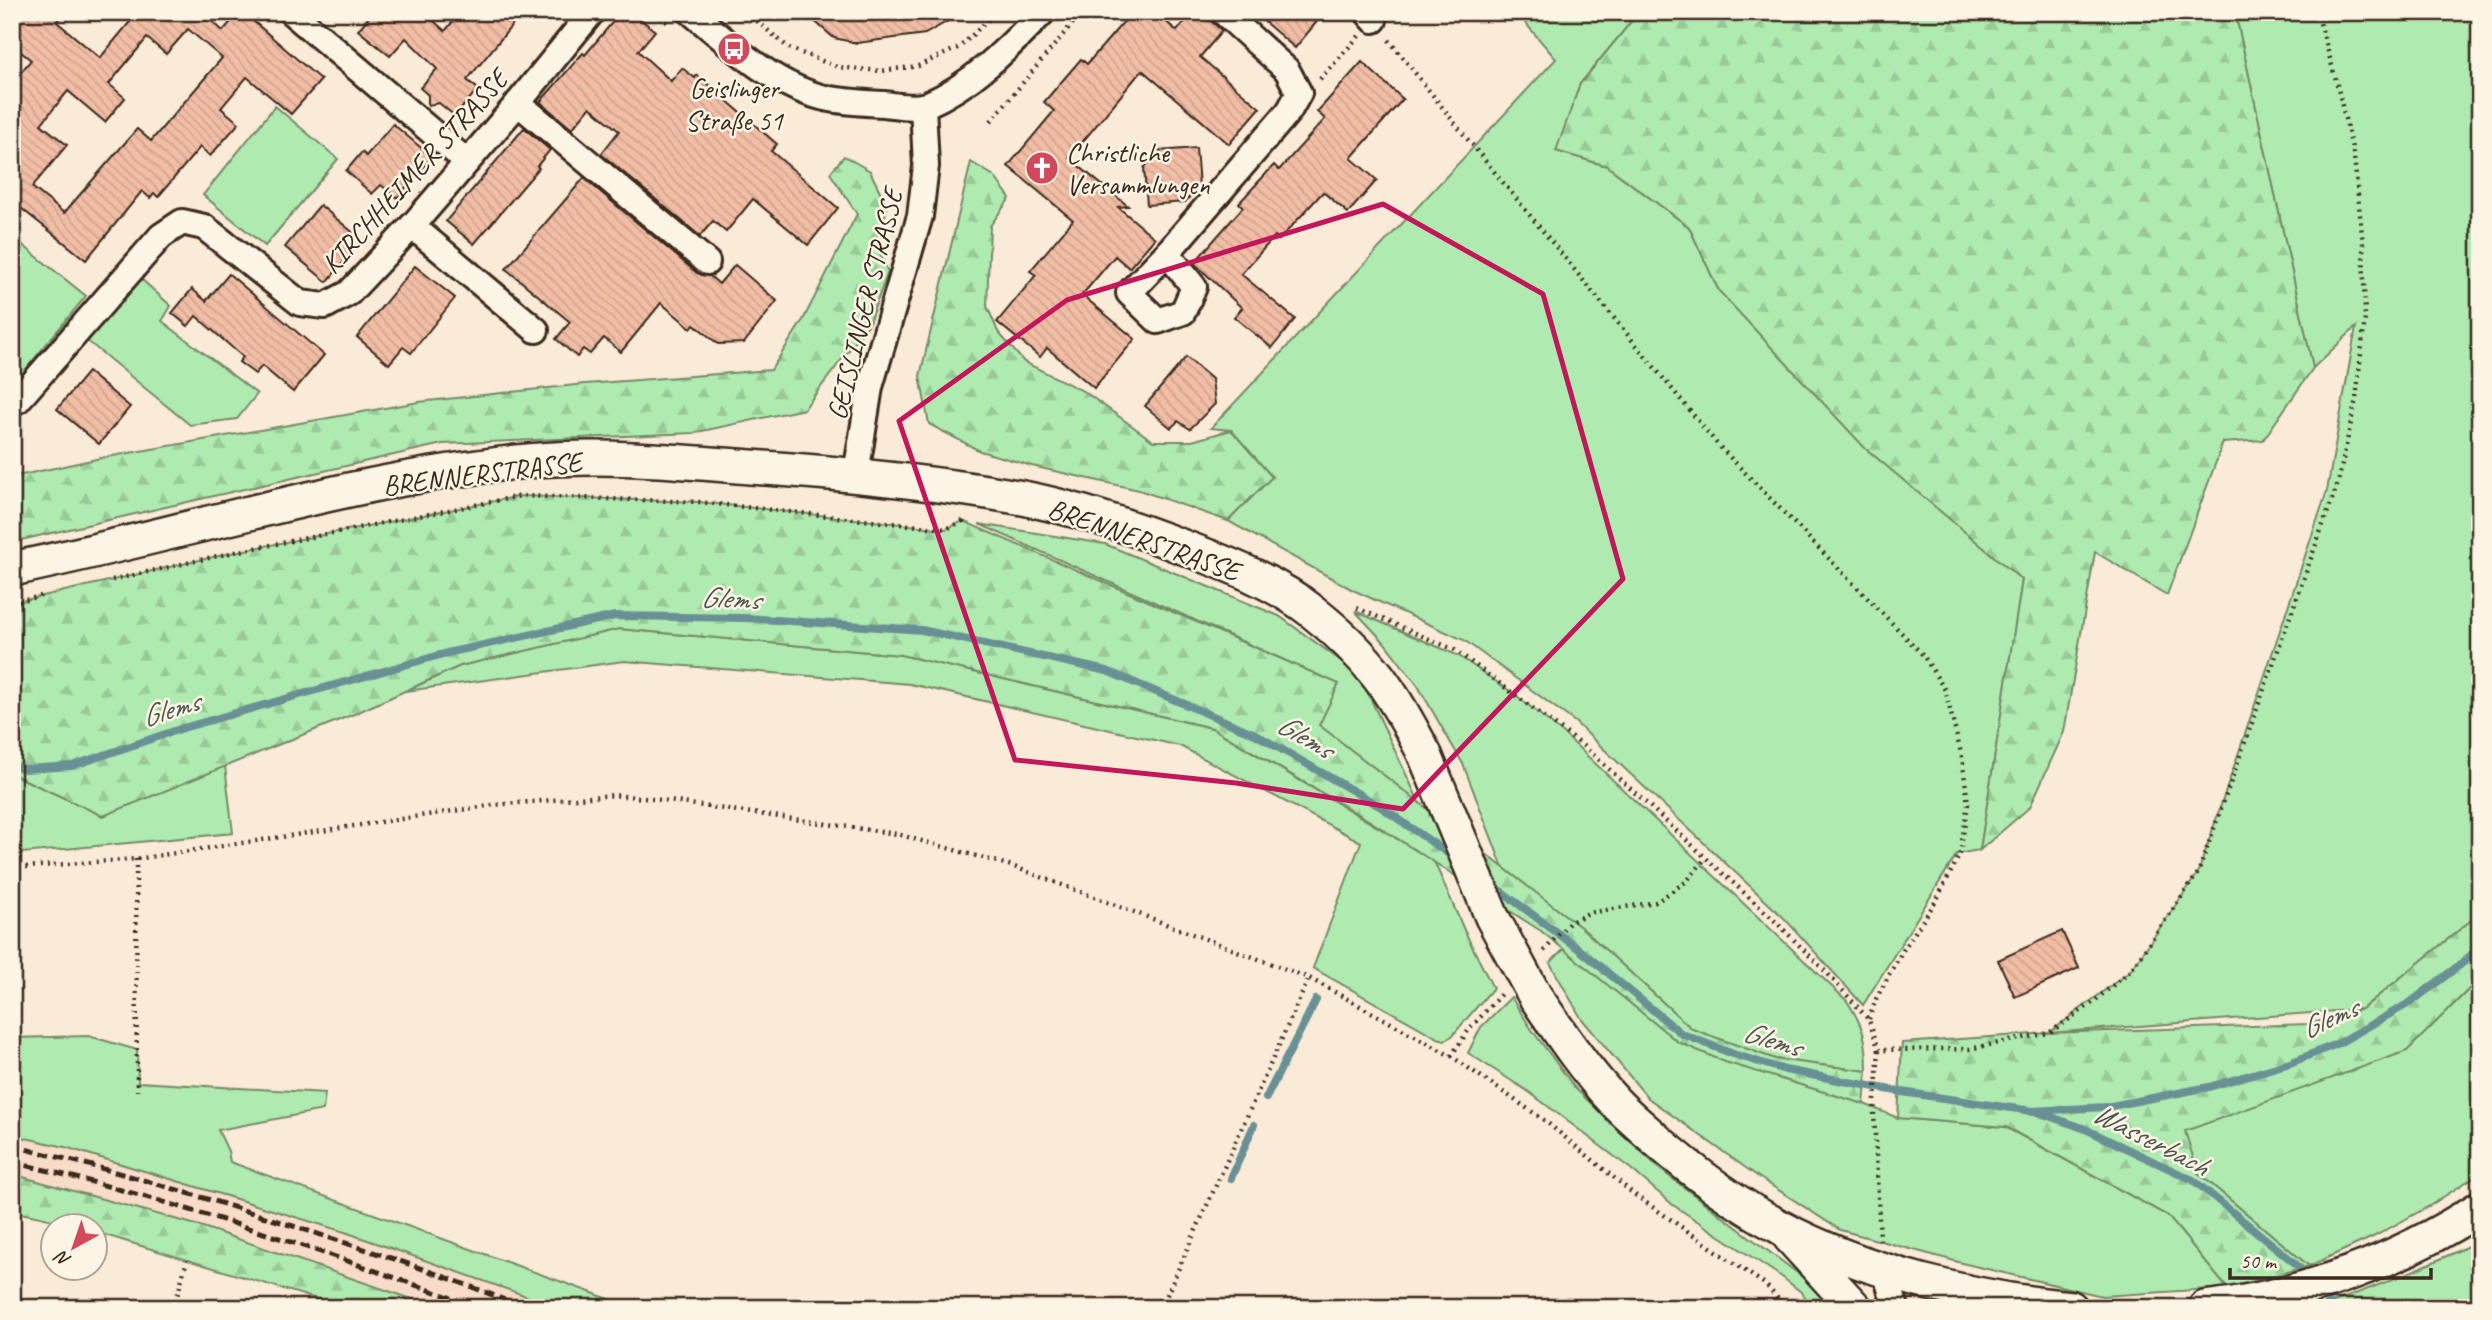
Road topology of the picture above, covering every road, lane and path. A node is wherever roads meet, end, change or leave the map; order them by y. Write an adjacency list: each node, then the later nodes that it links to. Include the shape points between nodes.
1 (291, 12): 15 (street)
2 (592, 12): 12 (street, KIRCHHEIMER STRASSE)
3 (691, 12): 13 (street, via 755,65 804,91 854,102)
4 (746, 12): 5 (path, via 789,48 837,67 881,71 918,66 960,47)
5 (996, 12)
6 (1044, 12): 13 (street, via 966,82)
7 (1082, 12): 14 (path)
8 (1223, 12): 11 (street, via 1287,70)
9 (2317, 12): 33 (path, via 2354,157 2363,244 2365,318 2356,399 2337,483 2198,873 2130,971 2049,1033 1969,1049)
10 (1370, 16): 11 (path, via 1319,80); 32 (path, via 1718,444 1923,656 1945,690 1968,804 1960,854 1897,960)
11 (1299, 93): 17 (street, via 1289,111)
12 (518, 103): 15 (street, KIRCHHEIMER STRASSE); 18 (street)
13 (923, 106): 21 (street, GEISLINGER STRASSE, via 926,166 920,216 870,387)
14 (991, 121)
15 (466, 161): 16 (street, KIRCHHEIMER STRASSE)
16 (412, 226): 19 (street); 20 (street, KIRCHHEIMER STRASSE, via 349,293 325,306 300,303 204,228 182,222 161,236)
17 (1167, 253)
18 (707, 262)
19 (536, 330)
20 (19, 400)
21 (856, 474): 22 (main road, BRENNERSTRASSE); 23 (main road, BRENNERSTRASSE, via 604,458 531,461 446,471 347,491)
22 (971, 491): 24 (path, via 962,521 946,529 699,502 521,496); 31 (main road, BRENNERSTRASSE, bridge, via 1026,499 1098,518 1227,564 1310,610 1353,646 1401,707)
23 (12, 569)
24 (104, 582)
25 (52, 594): 26 (path)
26 (12, 603)
27 (136, 859): 28 (path); 30 (path, via 493,805 614,795 654,799 897,834 1012,866); 35 (path)
28 (12, 868)
29 (1541, 954): 32 (path, via 1569,923 1588,913 1656,902 1687,881 1705,859 1776,922)
30 (1309, 978): 34 (path); 41 (path)
31 (1520, 993): 34 (path, via 1468,1031); 37 (main road, BRENNERSTRASSE, via 1617,1105 1681,1161)
32 (1869, 1020): 33 (path)
33 (1879, 1050): 39 (path, via 1874,1112)
34 (1451, 1056): 42 (path, via 1544,1120 1635,1195 1766,1285)
35 (137, 1091)
36 (2480, 1208): 46 (main road, via 2440,1233 2345,1275 2283,1294)
37 (1781, 1228): 39 (main road, BRENNERSTRASSE); 43 (main road)
38 (187, 1260): 40 (path)
39 (1884, 1268): 44 (street); 45 (main road, BRENNERSTRASSE, via 1954,1289)
40 (174, 1308)
41 (1161, 1308)
42 (1786, 1308)
43 (1855, 1308)
44 (1896, 1308)
45 (2071, 1308)
46 (2205, 1308)

